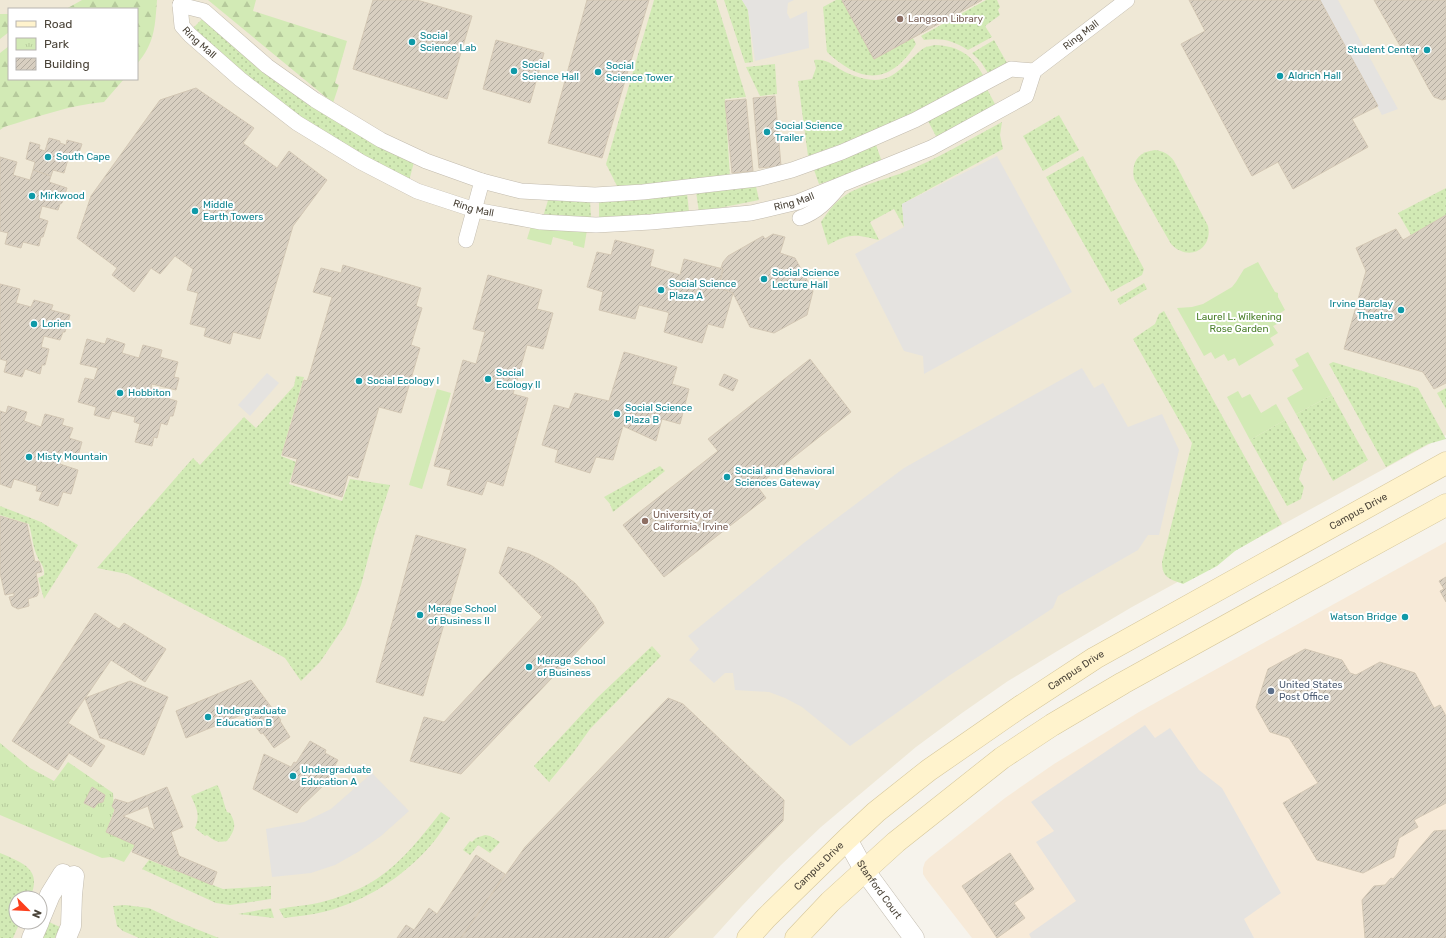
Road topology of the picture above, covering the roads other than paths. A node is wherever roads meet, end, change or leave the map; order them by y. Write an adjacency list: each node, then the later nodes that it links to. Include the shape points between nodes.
1 (1127, 0): 3 (street, Ring Mall)
2 (177, 2): 4 (street, Ring Mall, via 204,11 267,66 315,100 381,140 426,161); 6 (street, Ring Mall, via 182,26 190,35 240,79 297,123 404,185)
3 (1034, 71): 4 (street, Ring Mall, via 1011,69 915,120 842,152 792,170 757,179 595,195 521,191); 5 (street, Ring Mall, via 1026,96 931,148)
4 (482, 181): 6 (street)
5 (840, 186): 6 (street, Ring Mall, via 798,202 751,213 596,226 541,222); 7 (street, via 823,205)
6 (475, 210): 8 (street)
7 (800, 218)
8 (466, 240)
9 (1446, 463): 11 (main road, Campus Drive, via 1095,658 929,770)
10 (1446, 505): 12 (main road, via 1203,638 1052,725 1002,758)
11 (847, 839): 12 (street, Stanford Court); 15 (main road, Campus Drive)
12 (864, 870): 16 (main road); 17 (street, Stanford Court)
13 (48, 900): 14 (street, via 69,875 72,896 71,926)
14 (66, 938)
15 (748, 938)
16 (796, 938)
17 (914, 938)

